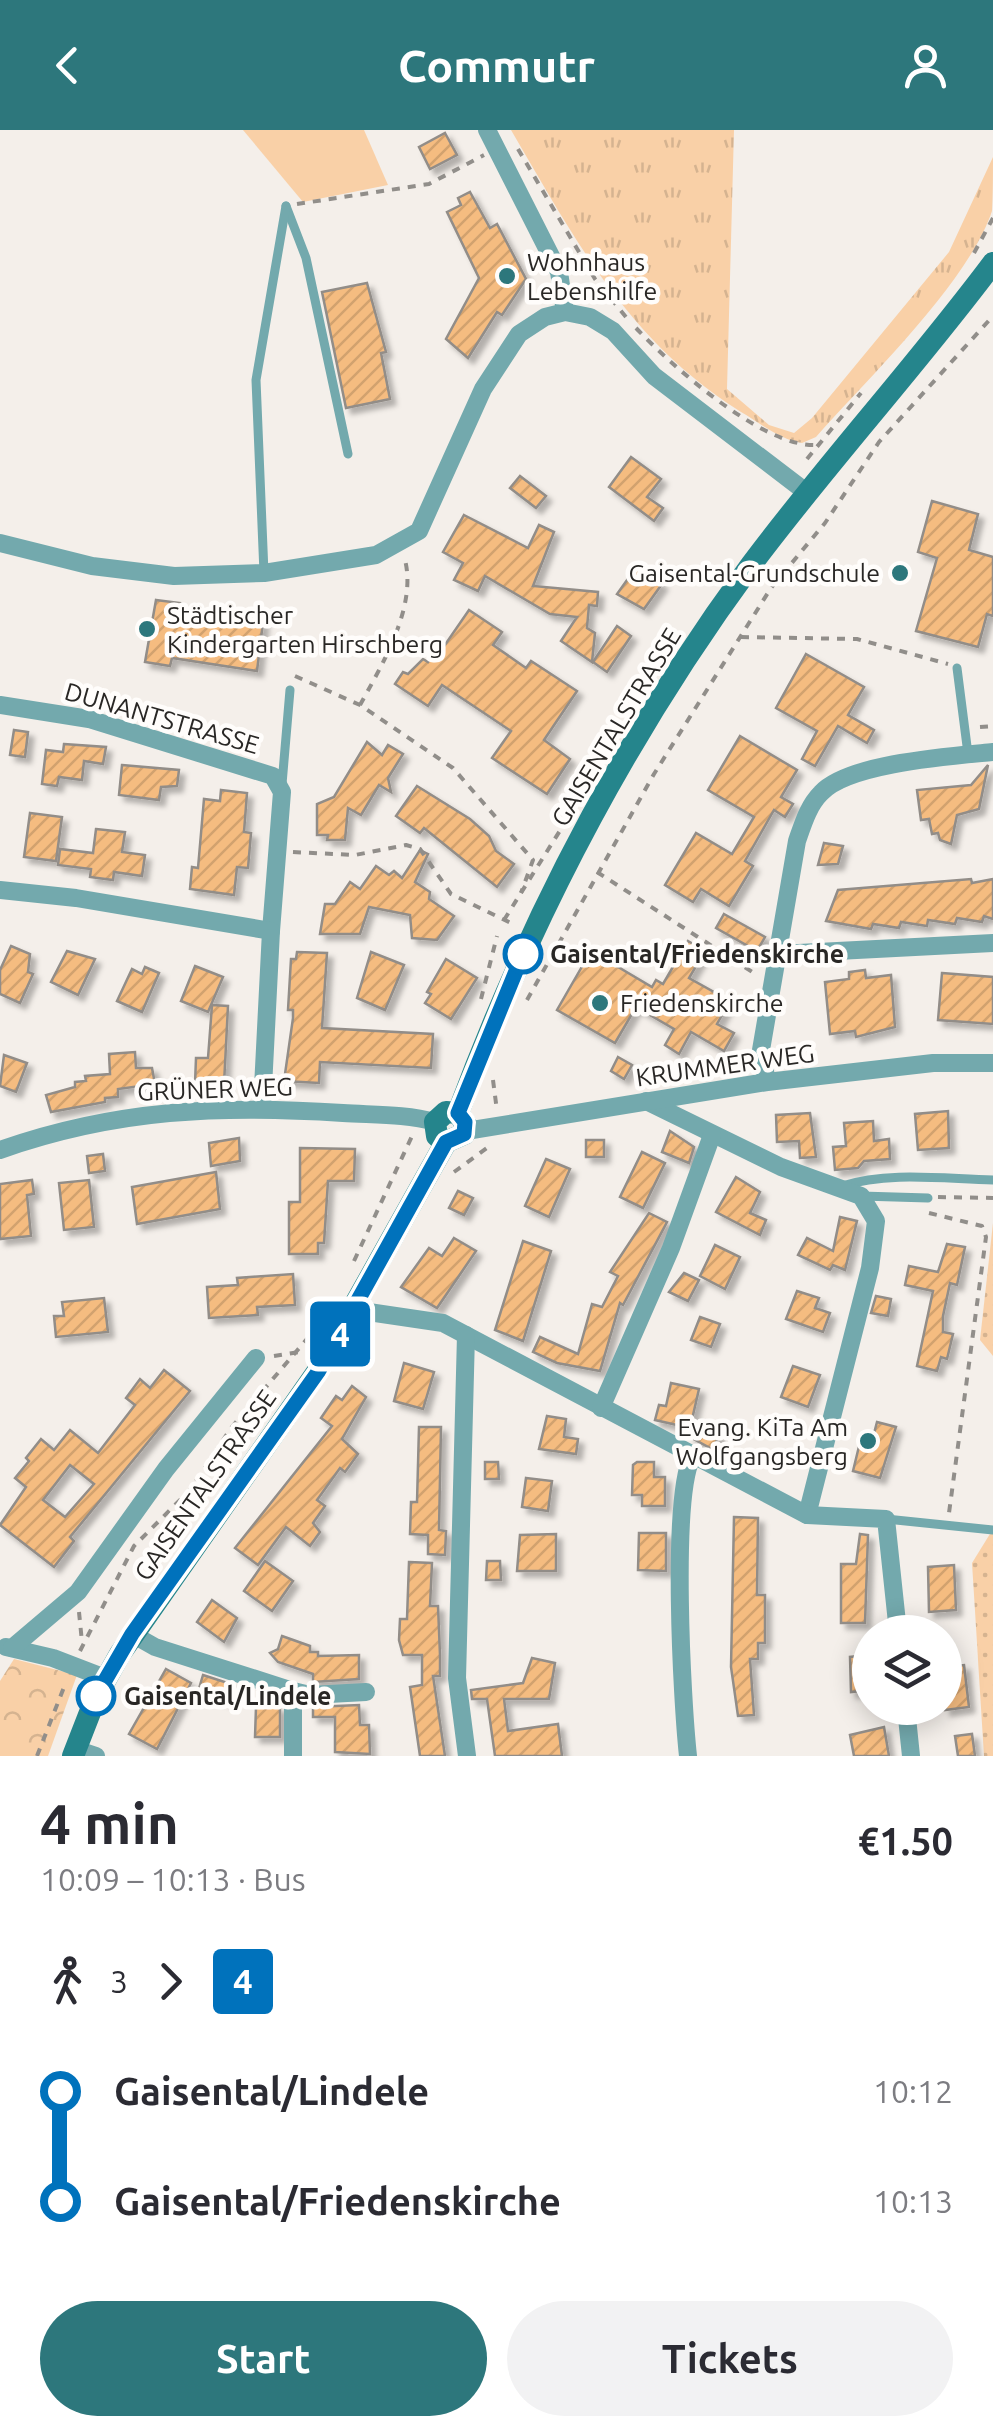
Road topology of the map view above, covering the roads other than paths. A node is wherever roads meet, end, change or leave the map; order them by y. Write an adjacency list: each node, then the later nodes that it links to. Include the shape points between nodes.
1 (486, 130): 3 (street, via 560,272)
2 (993, 263): 5 (main road, GAISENTALSTRASSE)
3 (565, 312): 5 (street, via 614,331 654,376); 7 (street, via 519,334 476,404 419,531 376,556)
4 (348, 454): 7 (lane, via 306,258 286,206 256,380)
5 (806, 492): 22 (main road, GAISENTALSTRASSE, via 628,751 528,943)
6 (0, 543): 7 (street, via 92,566 174,576)
7 (264, 573)
8 (956, 668): 12 (lane)
9 (290, 690): 13 (lane)
10 (0, 705): 13 (street, DUNANTSTRASSE, via 159,738 273,776)
11 (993, 752): 12 (street)
12 (968, 754): 17 (street, via 849,774 822,790 797,841)
13 (282, 792): 15 (street)
14 (0, 890): 15 (street)
15 (271, 931): 21 (street)
16 (993, 943): 17 (street)
17 (778, 954): 19 (street, via 761,1050)
18 (993, 1063): 19 (street, KRUMMER WEG, via 933,1063)
19 (767, 1082): 20 (street, KRUMMER WEG)
20 (646, 1101): 22 (street, KRUMMER WEG, via 499,1125); 23 (street)
21 (262, 1107): 22 (street, GRÜNER WEG); 24 (street, GRÜNER WEG, via 100,1120)
22 (445, 1125): 29 (main road, GAISENTALSTRASSE)
23 (712, 1135): 26 (street); 32 (street)
24 (0, 1150)
25 (993, 1180): 26 (lane, via 861,1180)
26 (838, 1188): 27 (street)
27 (861, 1196): 28 (lane); 34 (street, via 876,1220 870,1268)
28 (928, 1198)
29 (355, 1310): 30 (street, via 443,1324); 38 (main road, GAISENTALSTRASSE)
30 (466, 1335): 32 (street); 46 (street, via 457,1678)
31 (256, 1358): 39 (street, via 78,1592)
32 (601, 1408): 33 (street)
33 (692, 1457): 34 (street); 47 (street, via 683,1484)
34 (807, 1514): 35 (street)
35 (886, 1519): 36 (lane); 37 (street)
36 (993, 1530)
37 (896, 1615)
38 (132, 1634): 40 (main road, GAISENTALSTRASSE); 41 (street, via 156,1648)
39 (4, 1652): 40 (street, via 72,1664)
40 (105, 1678): 44 (main road, GAISENTALSTRASSE)
41 (293, 1691): 42 (street); 45 (street)
42 (366, 1692)
43 (907, 1725): 48 (street)
44 (81, 1754)
45 (294, 1756)
46 (468, 1756)
47 (688, 1756)
48 (910, 1756)

